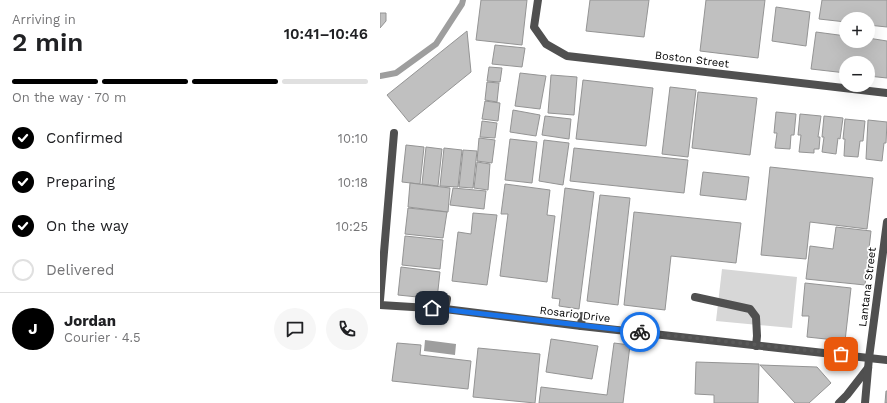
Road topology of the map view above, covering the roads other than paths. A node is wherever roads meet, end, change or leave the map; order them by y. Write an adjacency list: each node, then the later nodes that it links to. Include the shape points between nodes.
1 (538, 0): 2 (street, Boston Street, via 534,27 546,44 567,56)
2 (887, 93)
3 (394, 132): 7 (street)
4 (887, 222): 13 (street, Lantana Street)
5 (695, 297): 12 (street, via 750,310 756,317)
6 (446, 299): 9 (street)
7 (380, 300)
8 (380, 305): 9 (street, Rosario Drive)
9 (445, 309): 11 (street, Rosario Drive)
10 (582, 316): 11 (street)
11 (582, 326): 12 (street, Rosario Drive)
12 (756, 346): 13 (street, Rosario Drive)
13 (869, 358): 14 (street, Rosario Drive); 15 (street, Lantana Street)
14 (887, 360)
15 (869, 367): 16 (street); 17 (street, Lantana Street)
16 (839, 403)
17 (865, 403)

